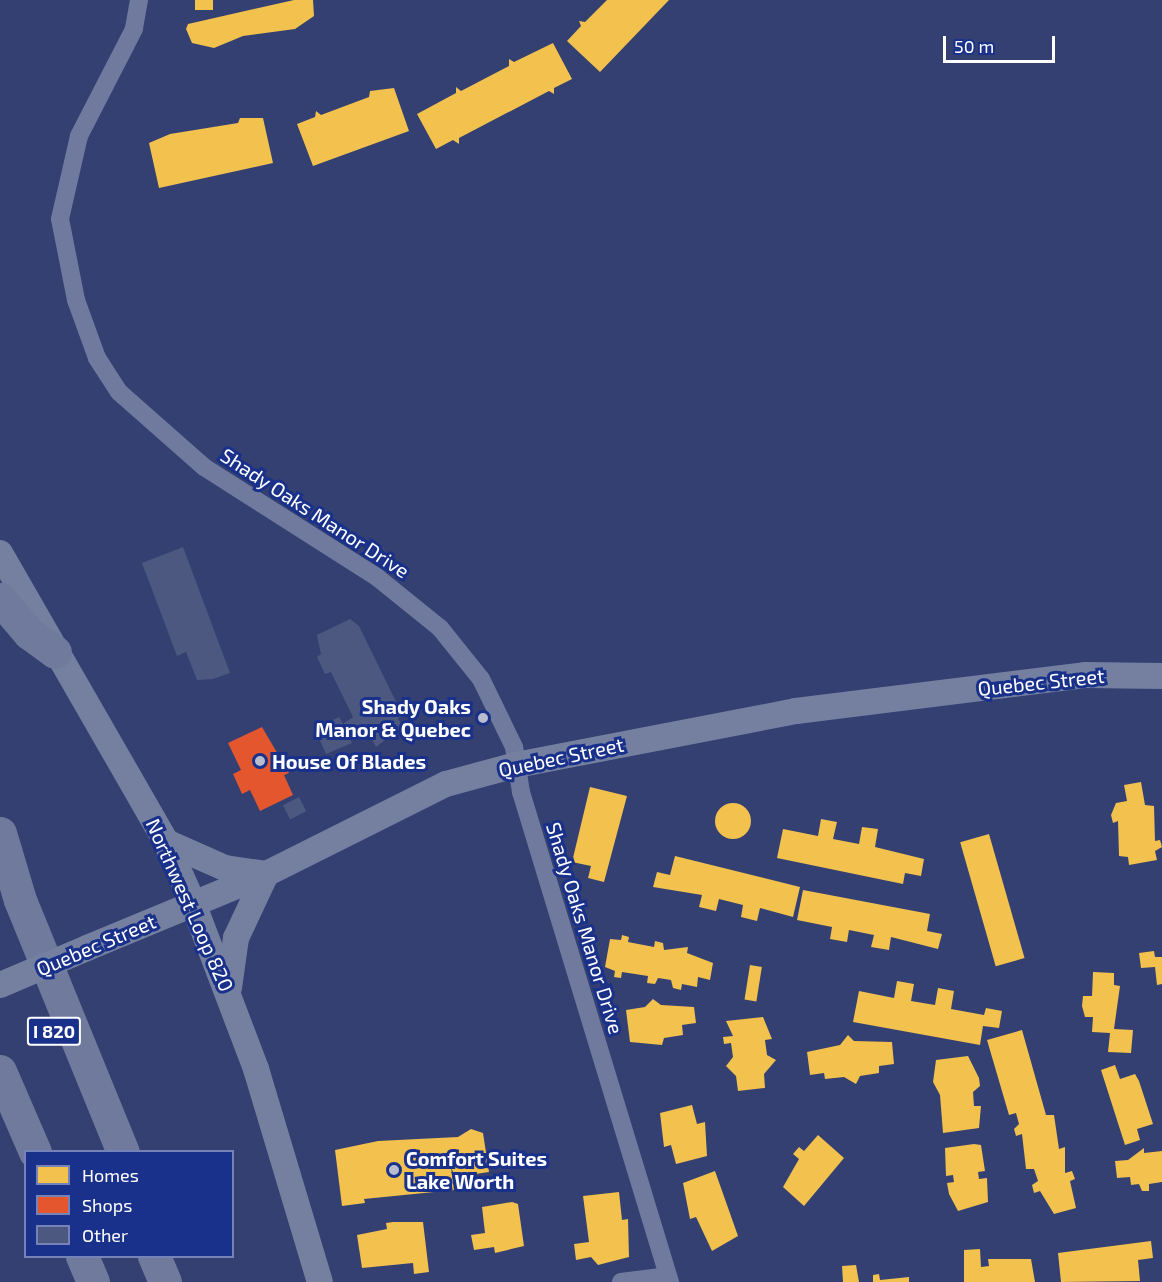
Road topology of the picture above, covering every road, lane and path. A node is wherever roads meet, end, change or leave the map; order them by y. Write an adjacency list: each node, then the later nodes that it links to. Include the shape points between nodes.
1 (139, 0): 6 (street, Shady Oaks Manor Drive, via 134,29 79,136 60,219 76,300 97,358 119,392 204,467 378,578 440,628 481,679 514,747)
2 (0, 553): 4 (street, Northwest Loop 820)
3 (0, 599): 4 (highway, via 29,633)
4 (55, 652): 8 (street, Northwest Loop 820)
5 (1162, 676): 6 (street, Quebec Street, via 1085,675 796,711)
6 (516, 765): 9 (street, Quebec Street, via 446,784); 20 (street, Shady Oaks Manor Drive)
7 (0, 833): 17 (highway, via 20,900)
8 (166, 842): 9 (street, via 225,868); 10 (street, Northwest Loop 820)
9 (266, 874): 10 (street, Quebec Street); 13 (street, via 236,938)
10 (193, 903): 12 (street, Quebec Street, bridge); 13 (street, Northwest Loop 820)
11 (0, 908): 16 (highway, I 820)
12 (0, 985)
13 (229, 991): 23 (street, Northwest Loop 820)
14 (0, 1071): 15 (highway)
15 (34, 1150)
16 (107, 1150)
17 (122, 1150)
18 (82, 1258): 21 (highway)
19 (154, 1258): 22 (highway)
20 (668, 1279): 24 (street)
21 (93, 1282)
22 (165, 1282)
23 (320, 1282)
24 (621, 1282)

